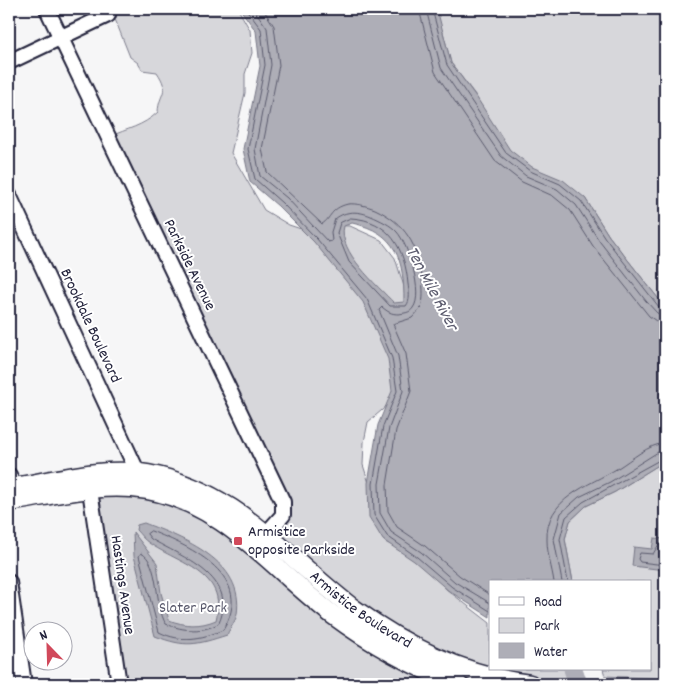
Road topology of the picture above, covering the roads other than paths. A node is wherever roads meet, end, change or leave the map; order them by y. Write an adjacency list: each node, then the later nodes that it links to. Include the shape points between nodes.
1 (47, 9): 3 (street, Parkside Avenue)
2 (108, 15): 3 (street)
3 (61, 37): 4 (street); 9 (street, Parkside Avenue, via 283,502 283,515)
4 (9, 62)
5 (9, 195): 6 (street, Brookdale Boulevard)
6 (138, 473): 7 (main road, Armistice Boulevard, via 95,474); 9 (main road, Armistice Boulevard, via 169,480 219,500)
7 (10, 488): 8 (main road, Armistice Boulevard)
8 (90, 490): 12 (street, Hastings Avenue); 13 (main road, Armistice Boulevard, via 146,490 199,508 234,529 332,614 378,646)
9 (266, 534): 14 (main road, Armistice Boulevard, via 353,608 408,643 480,673)
10 (9, 582): 11 (street)
11 (24, 684)
12 (119, 684)
13 (458, 684)
14 (530, 684)

